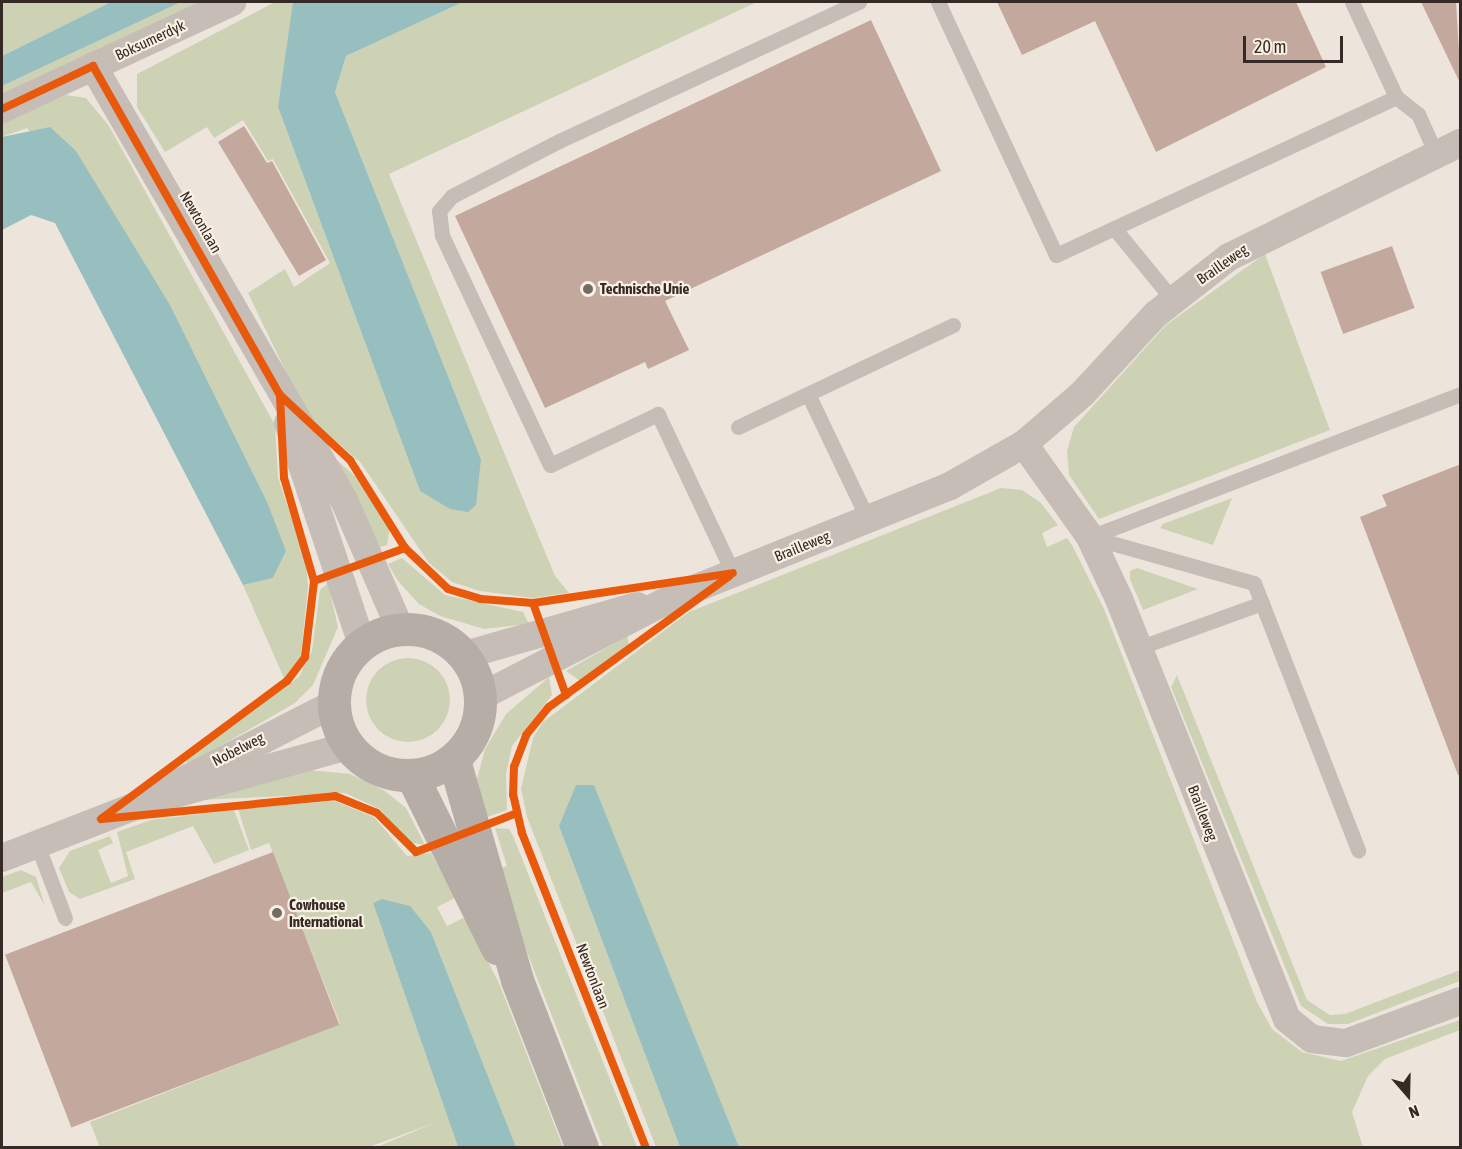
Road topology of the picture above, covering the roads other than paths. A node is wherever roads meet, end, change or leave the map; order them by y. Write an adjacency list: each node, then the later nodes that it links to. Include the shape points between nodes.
1 (232, 2): 5 (street, Boksumerdyk)
2 (859, 2): 19 (lane, via 559,141 452,196 439,212 441,235 550,465 658,414)
3 (938, 2): 9 (lane, via 1056,255)
4 (1352, 2): 6 (lane)
5 (93, 66): 7 (street, Boksumerdyk); 14 (street, Newtonlaan)
6 (1396, 97): 8 (lane, via 1418,114); 9 (lane)
7 (2, 109)
8 (1448, 148): 10 (street, Brailleweg, via 1266,235)
9 (1114, 228): 10 (lane)
10 (1173, 300): 16 (street, Brailleweg, via 1083,393)
11 (953, 325): 12 (lane)
12 (808, 394): 15 (lane); 17 (lane)
13 (1461, 394): 18 (lane)
14 (280, 395): 22 (street, Newtonlaan, via 344,500); 23 (street, Newtonlaan)
15 (738, 427)
16 (1024, 444): 17 (street, Brailleweg, via 950,486); 18 (street, Brailleweg)
17 (868, 520): 19 (street, Brailleweg)
18 (1090, 537): 21 (lane, via 1254,583); 24 (street, Brailleweg)
19 (733, 573): 20 (street, Brailleweg)
20 (674, 597): 25 (street, Brailleweg); 26 (street, Brailleweg)
21 (1262, 603): 24 (lane); 33 (lane)
22 (400, 628): 23 (street); 25 (street, via 445,638)
23 (362, 644): 27 (street, via 345,663)
24 (1138, 648): 37 (street, Brailleweg, via 1277,1004 1298,1031 1346,1043)
25 (465, 655): 26 (street)
26 (482, 696): 29 (street, via 476,727)
27 (333, 704): 28 (street); 31 (street, Nobelweg, via 209,764)
28 (348, 746): 30 (street, via 388,774); 31 (street, Nobelweg)
29 (454, 760): 30 (street); 36 (street)
30 (412, 776): 36 (street, via 458,876)
31 (146, 802): 32 (street, Nobelweg)
32 (37, 844): 34 (street, Nobelweg); 35 (lane)
33 (1358, 850)
34 (2, 858)
35 (65, 918)
36 (517, 980): 38 (street)
37 (1461, 1001)
38 (582, 1148)

